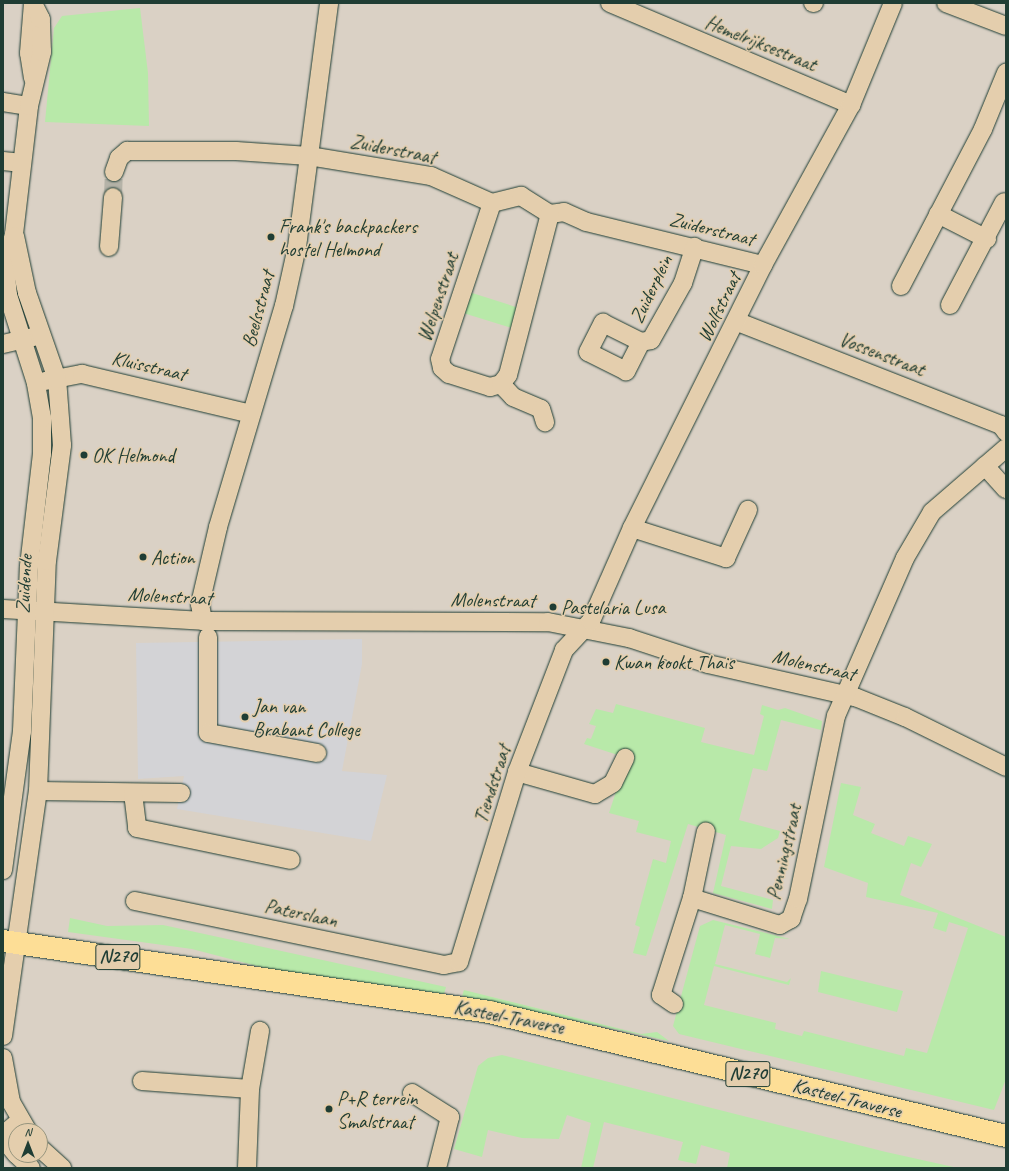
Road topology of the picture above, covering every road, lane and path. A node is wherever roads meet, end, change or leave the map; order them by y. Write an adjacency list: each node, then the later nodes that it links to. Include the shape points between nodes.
1 (33, 3): 11 (street, Zuidende, via 29,53 33,81)
2 (329, 3): 12 (street, Beelsstraat)
3 (610, 3): 6 (street, Hemelrijksestraat)
4 (892, 3): 10 (street, Wolfstraat)
5 (946, 3): 7 (street)
6 (640, 9): 10 (street, Hemelrijksestraat, via 709,47 729,50)
7 (1006, 26)
8 (1006, 73): 20 (street, via 983,129)
9 (3, 102): 11 (street)
10 (851, 105): 25 (street, Wolfstraat)
11 (29, 106): 14 (street, Zuidende)
12 (309, 156): 15 (street, Zuiderstraat, via 236,151 128,151); 18 (street, Zuiderstraat, via 431,176); 36 (street, Beelsstraat, via 298,247 284,306)
13 (3, 161): 14 (street)
14 (22, 163): 21 (street, Zuidende)
15 (116, 165)
16 (113, 197): 23 (street)
17 (1004, 202): 22 (street)
18 (492, 203): 19 (street, via 521,196); 35 (street, Welpenstraat, via 440,360 442,368 449,374 490,387)
19 (550, 214): 24 (street, Zuiderstraat, via 564,212 586,222); 35 (street, via 508,375)
20 (938, 214): 22 (street); 26 (street)
21 (14, 234): 29 (street, Zuidende, via 27,293); 30 (street, Zuidende, via 5,264 8,295)
22 (986, 239): 27 (street)
23 (109, 247)
24 (695, 247): 25 (street, Zuiderstraat); 31 (street, Zuiderplein, via 682,282 651,340)
25 (763, 265): 28 (street, Wolfstraat)
26 (901, 286)
27 (950, 305)
28 (738, 322): 38 (street, Vossenstraat, via 1001,425); 43 (street, Wolfstraat)
29 (41, 336): 30 (street); 33 (street, Zuidende)
30 (22, 339): 32 (street); 34 (street, Zuidende)
31 (640, 342)
32 (3, 344)
33 (57, 379): 34 (street, Kluisstraat); 36 (street, Kluisstraat, via 82,374); 45 (street, Zuidende, via 62,445 46,561)
34 (36, 383): 45 (street, Zuidende, via 42,418)
35 (501, 384): 37 (street, via 513,396 541,409)
36 (251, 414): 47 (street, Beelsstraat, via 218,527 200,604)
37 (546, 422)
38 (1006, 432)
39 (1006, 448): 40 (street)
40 (985, 466): 41 (street); 48 (street, via 932,512 905,558)
41 (1006, 489)
42 (748, 510): 43 (street, via 726,558)
43 (632, 528): 46 (street, Wolfstraat, via 591,621)
44 (3, 609): 45 (street, Molenstraat)
45 (36, 611): 47 (street, Molenstraat); 53 (street, Zuidende); 58 (street, Zuidende)
46 (583, 628): 47 (street, Molenstraat, via 548,622); 48 (street, Molenstraat, via 629,638 708,664); 52 (street, Tiendstraat, via 564,650)
47 (206, 629): 49 (street, Beelsstraat, via 208,733)
48 (844, 694): 51 (street, Molenstraat, via 905,717); 59 (street, Penningstraat, via 791,919 780,924)
49 (317, 753)
50 (625, 758): 52 (street, via 613,783 595,794)
51 (1006, 767)
52 (517, 772): 62 (street, Tiendstraat)
53 (38, 791): 54 (street); 61 (street, Zuidende)
54 (133, 793): 55 (street); 57 (street, via 137,828)
55 (181, 794)
56 (706, 831): 59 (street)
57 (291, 860)
58 (3, 870)
59 (692, 898): 63 (street, via 661,995)
60 (135, 901): 62 (street, Paterslaan, via 444,965)
61 (8, 952): 65 (street, Zuidende); 72 (main road, Kasteel-Traverse / N270, via 489,1012)
62 (459, 962)
63 (674, 1004)
64 (260, 1031): 69 (street)
65 (3, 1036)
66 (3, 1058): 67 (street)
67 (4, 1080): 71 (street)
68 (142, 1081): 69 (street)
69 (250, 1089): 75 (street)
70 (412, 1093): 76 (street, via 450,1117)
71 (23, 1123)
72 (1006, 1136)
73 (48, 1155): 74 (street)
74 (62, 1168)
75 (247, 1168)
76 (437, 1168)

